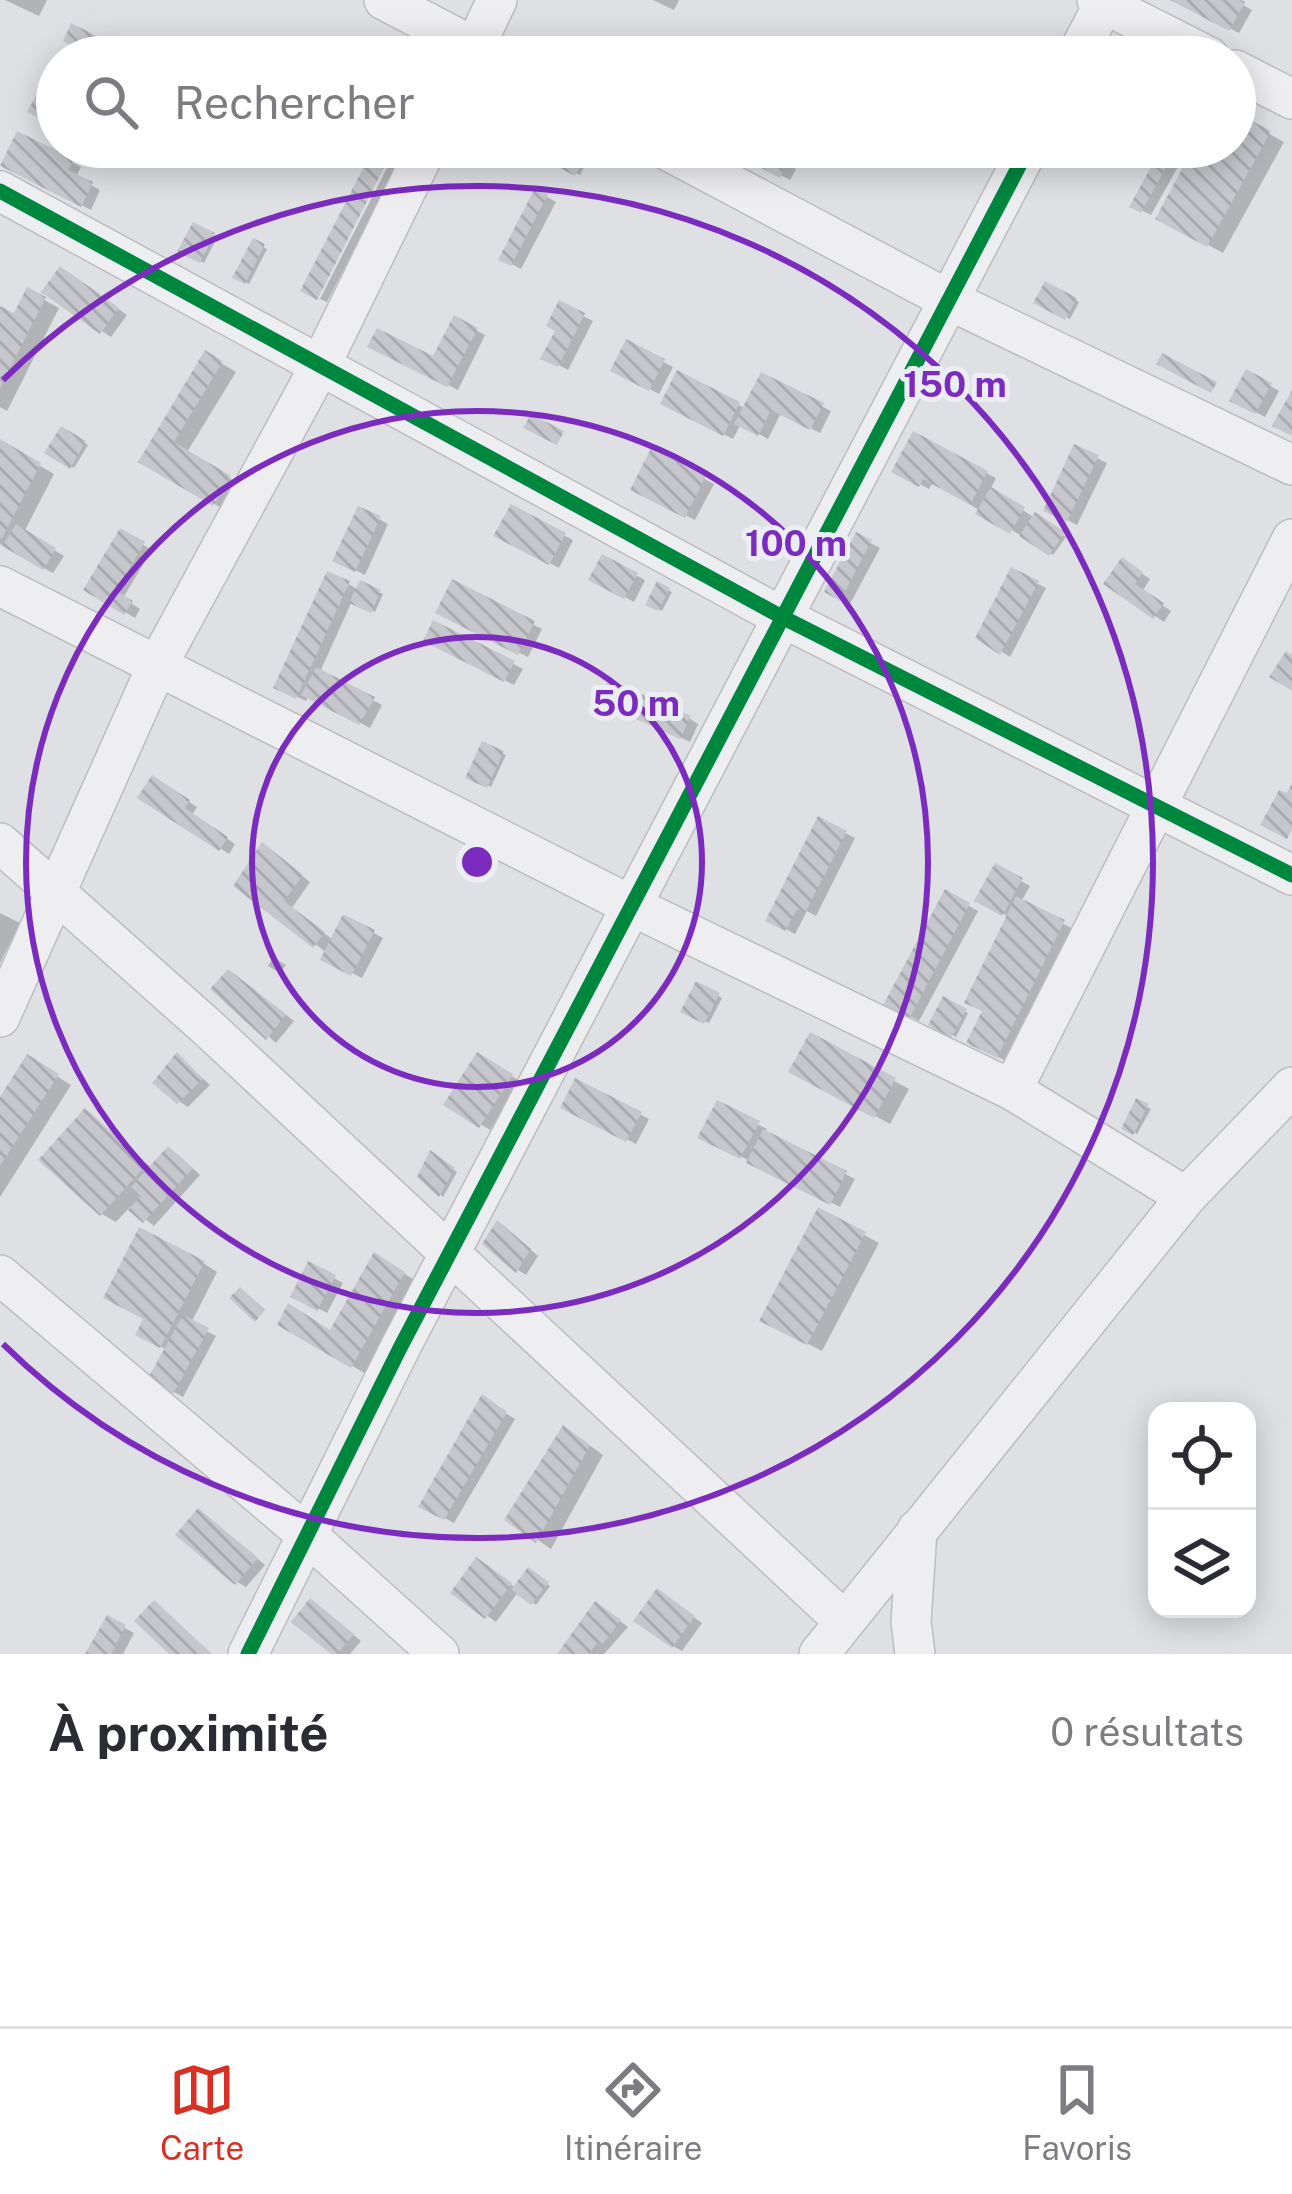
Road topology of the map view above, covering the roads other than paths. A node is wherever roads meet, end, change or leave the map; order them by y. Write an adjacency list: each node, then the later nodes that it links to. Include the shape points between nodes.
1 (384, 0): 4 (street)
2 (497, 0): 5 (street)
3 (1102, 1): 6 (street); 7 (street)
4 (447, 36)
5 (485, 36)
6 (1086, 36)
7 (1169, 36)
8 (1256, 81): 9 (street)
9 (1292, 99)
10 (417, 168): 15 (street)
11 (701, 168): 14 (street)
12 (1018, 168): 14 (street)
13 (0, 191): 15 (street)
14 (949, 300): 16 (street); 19 (street)
15 (321, 364): 19 (street); 20 (street)
16 (1292, 466)
17 (1292, 539): 21 (street)
18 (0, 586): 20 (street)
19 (782, 617): 21 (street); 25 (street)
20 (158, 664): 24 (street); 25 (street)
21 (1155, 804): 23 (street); 28 (street)
22 (0, 842): 24 (street)
23 (1292, 875)
24 (55, 893): 26 (street); 30 (street)
25 (632, 906): 28 (street); 30 (street)
26 (0, 1017)
27 (1292, 1088): 29 (street)
28 (1012, 1090): 29 (street)
29 (1186, 1197): 32 (street)
30 (449, 1254): 33 (street); 34 (street)
31 (0, 1275): 33 (street)
32 (917, 1530): 34 (street); 38 (street)
33 (308, 1534): 35 (street); 36 (street)
34 (844, 1621): 37 (street)
35 (248, 1654)
36 (439, 1654)
37 (820, 1654)
38 (915, 1654)

